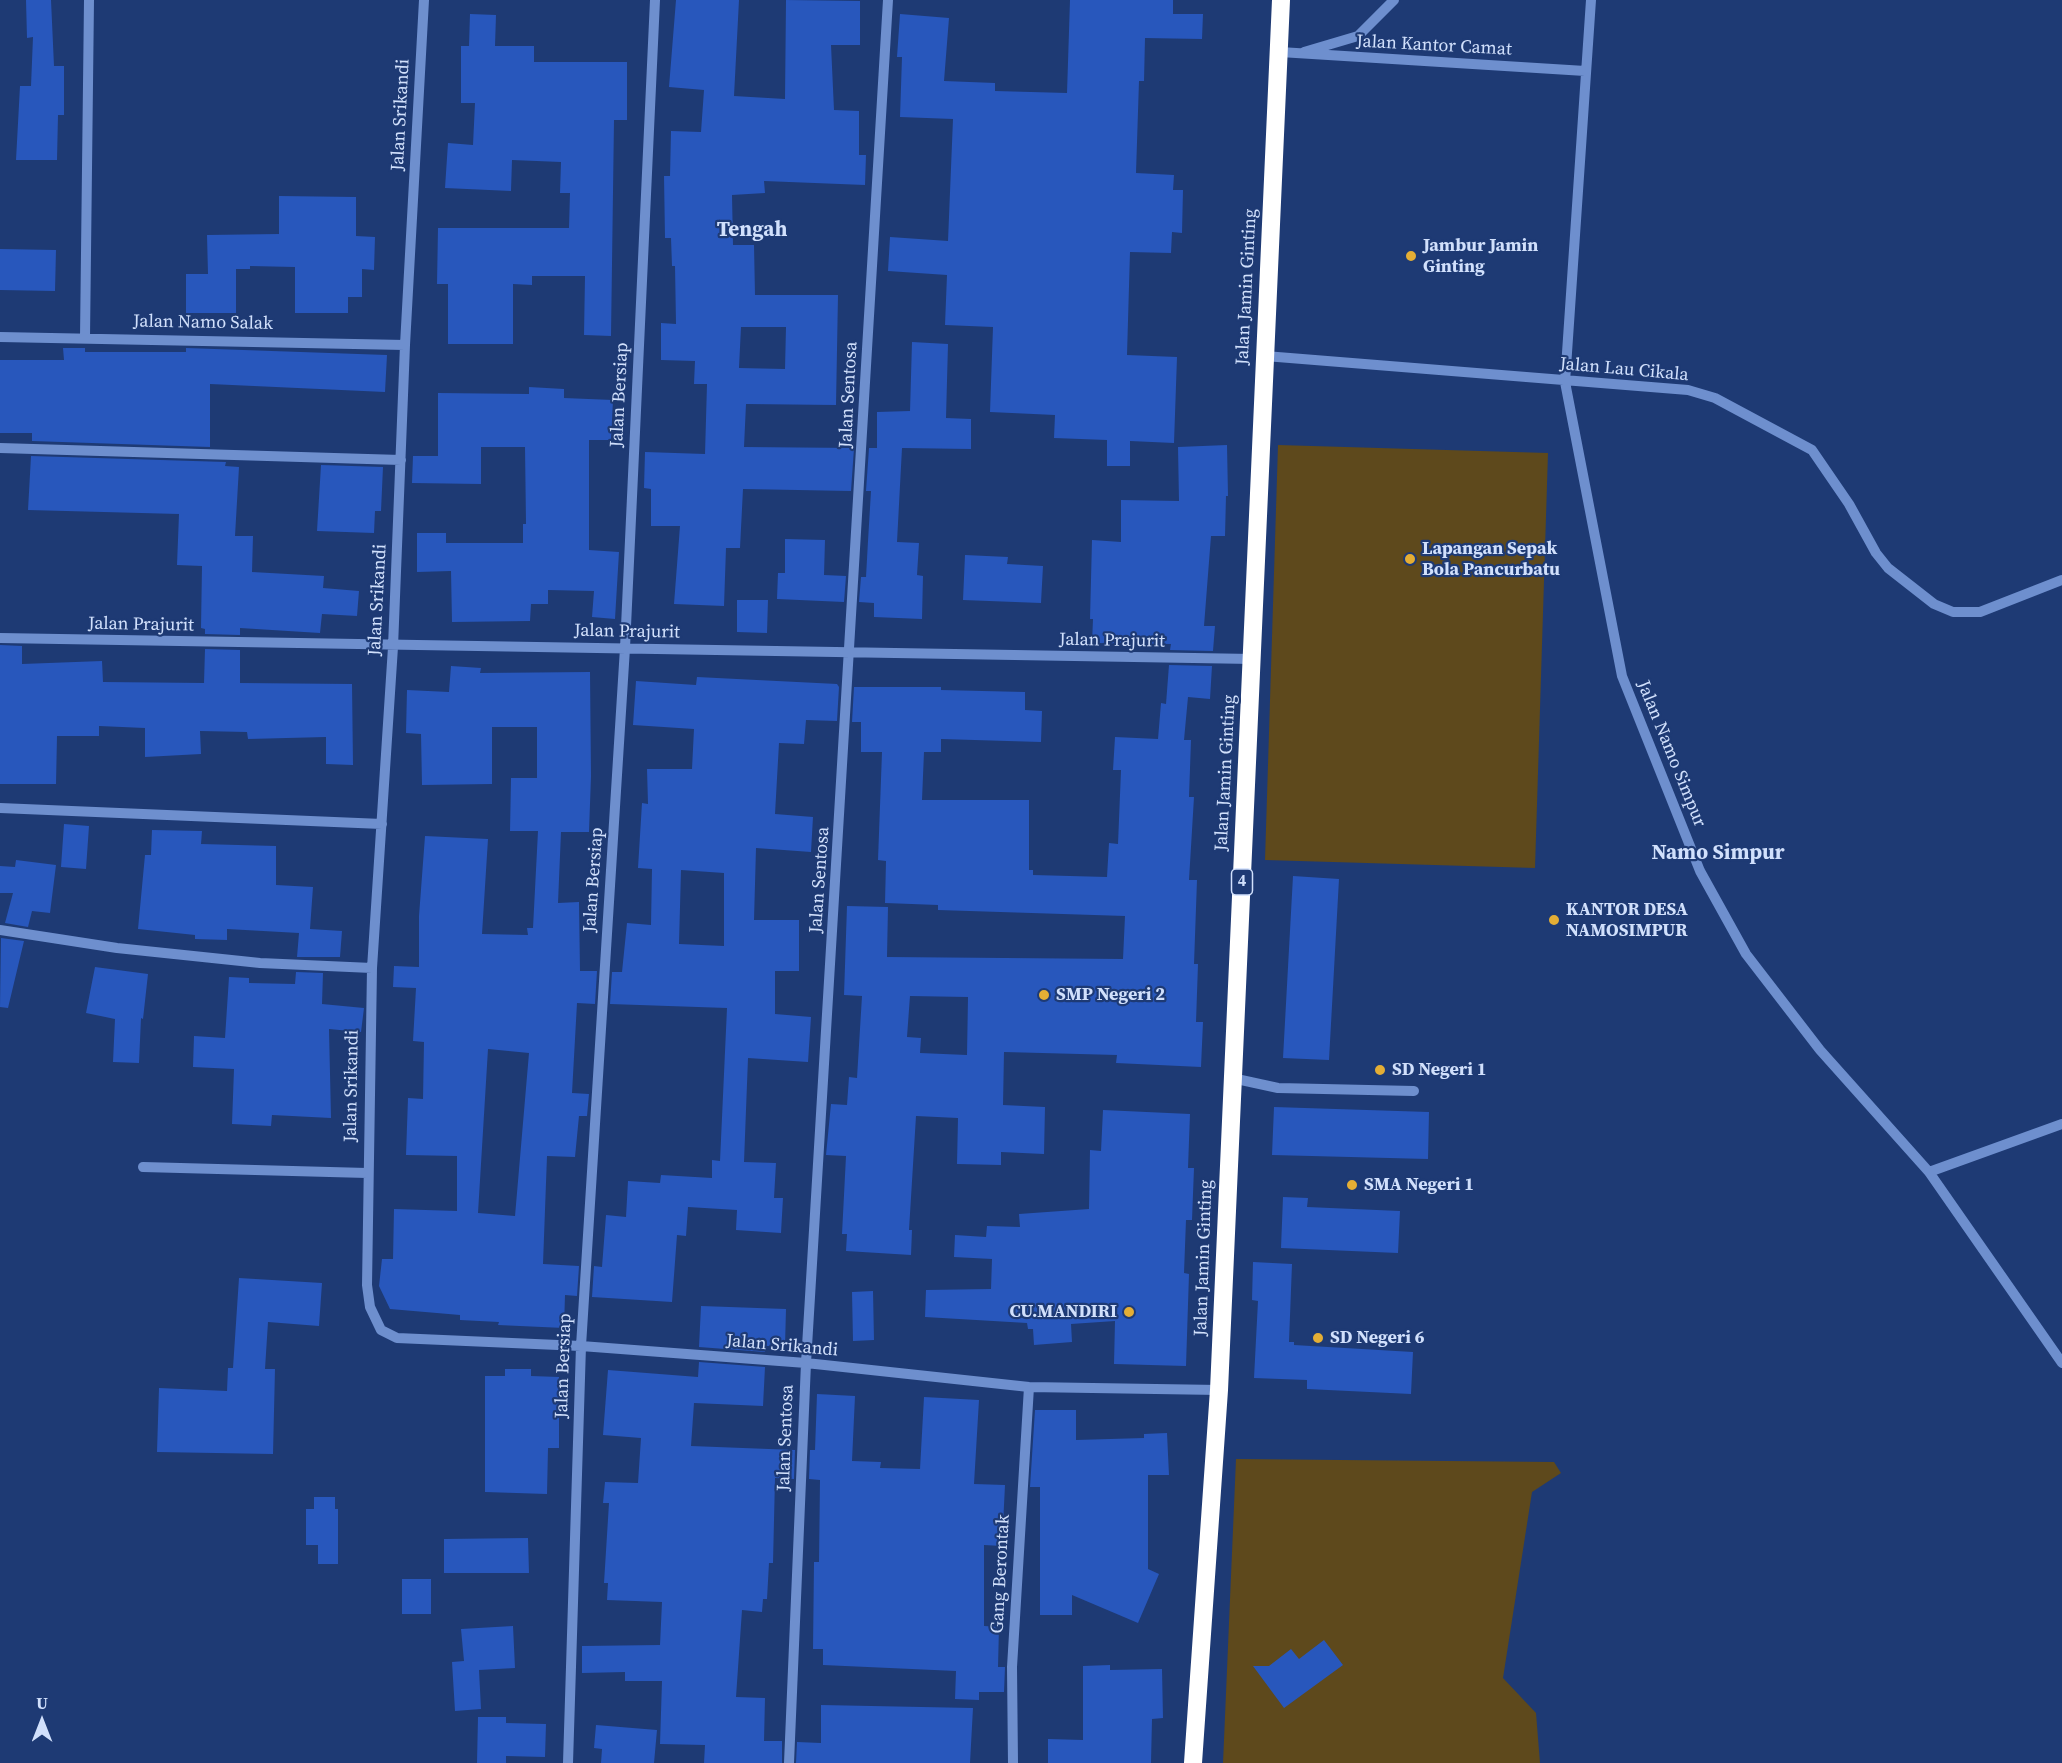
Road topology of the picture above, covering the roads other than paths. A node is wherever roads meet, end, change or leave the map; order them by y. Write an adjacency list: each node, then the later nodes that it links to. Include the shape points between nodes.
1 (89, 0): 11 (street)
2 (424, 0): 12 (street, Jalan Srikandi)
3 (655, 0): 20 (street, Jalan Bersiap)
4 (888, 0): 21 (street, Jalan Sentosa)
5 (1281, 0): 8 (highway, Jalan Jamin Ginting / 4)
6 (1394, 0): 8 (street, via 1358,36)
7 (1591, 0): 9 (street, Jalan Namo Simpur)
8 (1289, 53): 9 (street, Jalan Kantor Camat); 13 (highway, Jalan Jamin Ginting / 4)
9 (1585, 71): 14 (street, Jalan Namo Simpur)
10 (0, 337): 11 (street, Jalan Namo Salak)
11 (86, 337): 12 (street, Jalan Namo Salak)
12 (405, 345): 16 (street, Jalan Srikandi)
13 (1265, 356): 14 (street, Jalan Lau Cikala); 22 (highway, Jalan Jamin Ginting / 4)
14 (1565, 382): 17 (street, Jalan Lau Cikala, via 1688,390 1715,398 1812,450 1888,568 1934,604 1953,612 1980,612); 31 (street, Jalan Namo Simpur, via 1622,676 1700,871 1746,954 1820,1050)
15 (0, 448): 16 (street)
16 (401, 460): 19 (street, Jalan Srikandi)
17 (2062, 580)
18 (0, 638): 19 (street, Jalan Prajurit)
19 (393, 647): 20 (street, Jalan Prajurit); 24 (street, Jalan Srikandi)
20 (625, 648): 21 (street, Jalan Prajurit); 33 (street, Jalan Bersiap)
21 (851, 654): 22 (street, Jalan Prajurit); 34 (street, Jalan Sentosa)
22 (1252, 659): 27 (highway, Jalan Jamin Ginting / 4)
23 (0, 808): 24 (street)
24 (382, 824): 26 (street, Jalan Srikandi)
25 (0, 930): 26 (street, via 117,948 260,963)
26 (372, 968): 32 (street, Jalan Srikandi)
27 (1232, 1078): 28 (street, via 1278,1088); 37 (highway, Jalan Jamin Ginting / 4)
28 (1414, 1090)
29 (2062, 1124): 31 (street)
30 (144, 1167): 32 (street)
31 (1929, 1172): 35 (street, Jalan Namo Simpur)
32 (367, 1173): 33 (street, Jalan Srikandi, via 367,1285 370,1307 381,1330 397,1338)
33 (581, 1346): 34 (street, Jalan Srikandi); 38 (street, Jalan Bersiap)
34 (806, 1363): 36 (street, Jalan Srikandi); 39 (street, Jalan Sentosa)
35 (2062, 1363)
36 (1029, 1387): 37 (street, Jalan Srikandi); 40 (street, Gang Berontak, via 1012,1667)
37 (1219, 1390): 41 (highway, Jalan Jamin Ginting / 4)
38 (568, 1763)
39 (789, 1763)
40 (1013, 1763)
41 (1193, 1763)

